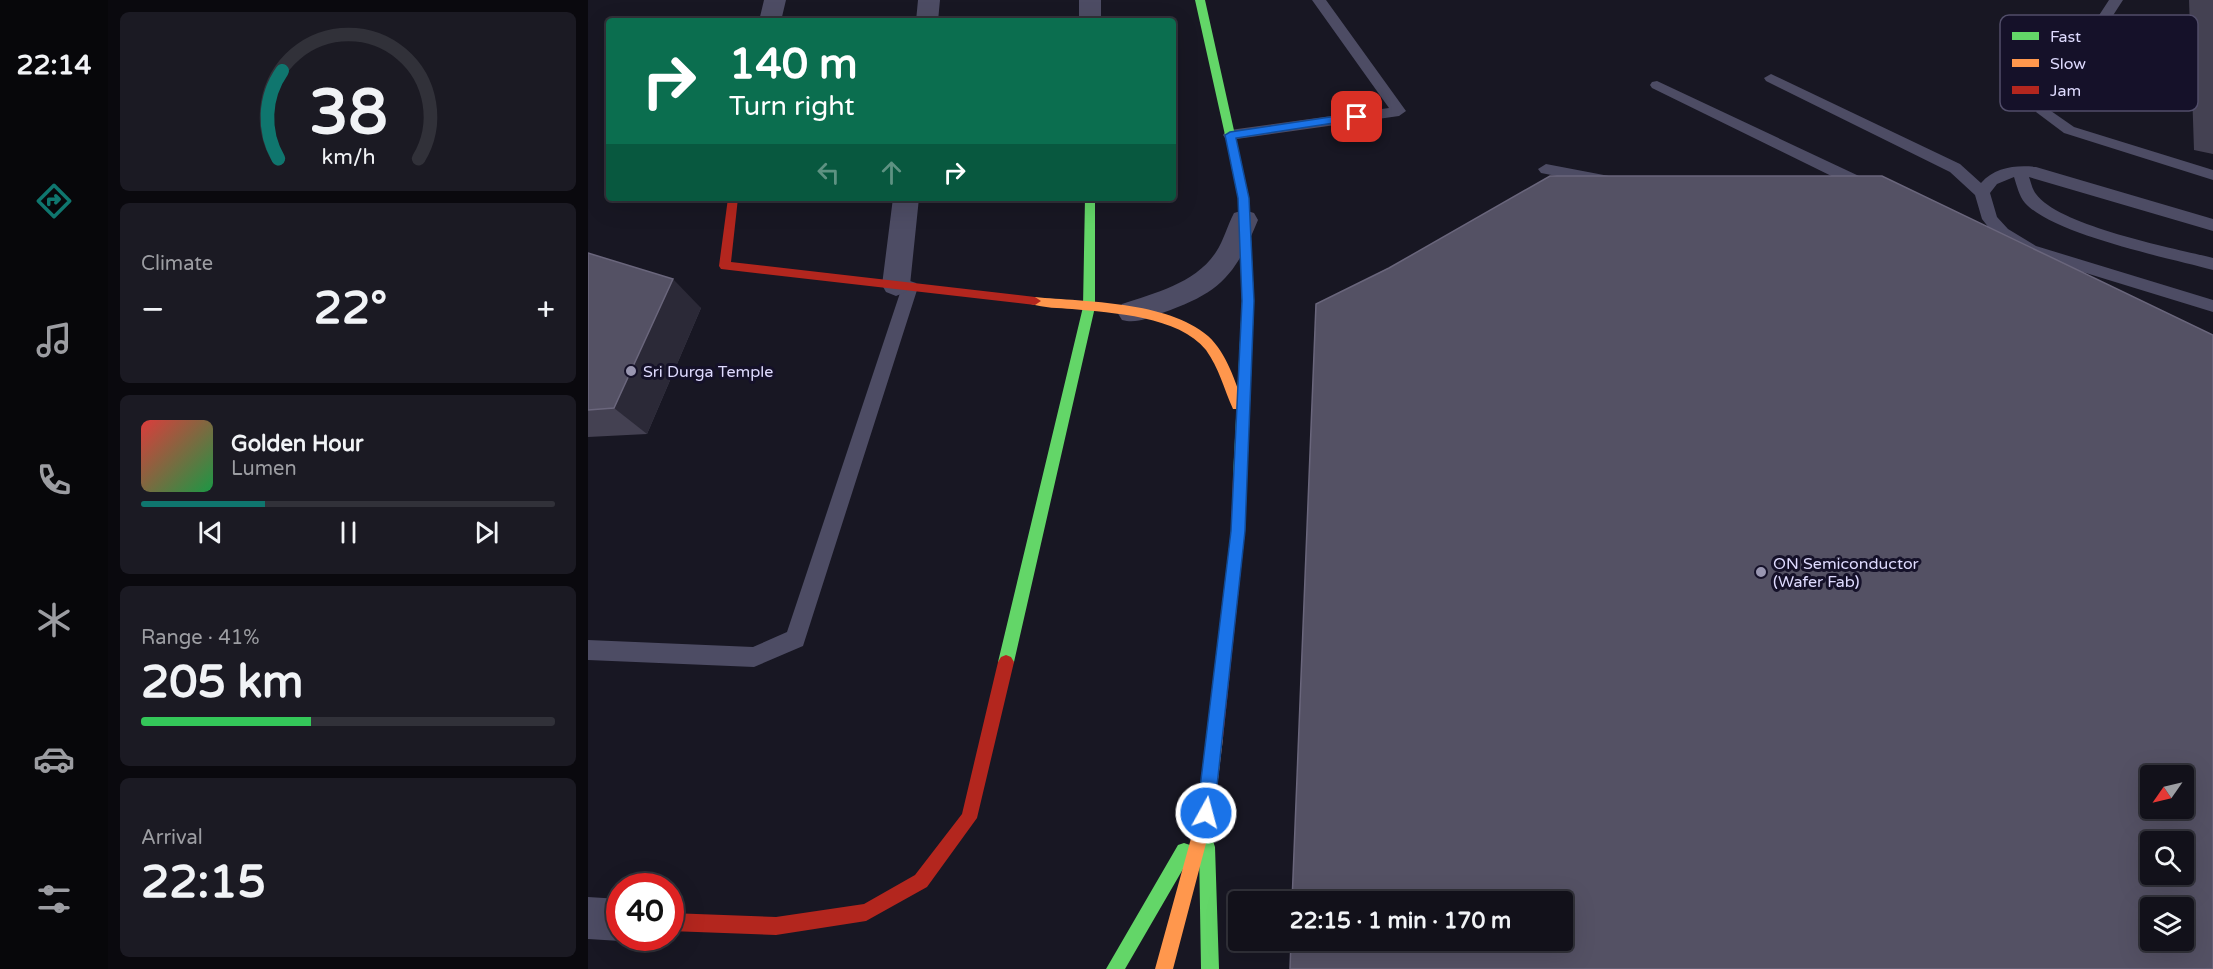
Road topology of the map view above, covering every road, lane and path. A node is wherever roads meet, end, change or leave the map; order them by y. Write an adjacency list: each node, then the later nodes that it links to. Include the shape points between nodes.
1 (775, 0): 8 (street)
2 (929, 0): 9 (street)
3 (1090, 0): 10 (street)
4 (1200, 0): 14 (street)
5 (1319, 0): 14 (lane, via 1399,111)
6 (2116, 0): 7 (lane)
7 (2106, 15)
8 (771, 18)
9 (927, 18)
10 (1090, 18)
11 (1771, 78): 21 (lane, via 1954,168)
12 (1657, 85): 18 (lane)
13 (2044, 111): 17 (lane, via 2069,130)
14 (1230, 135): 26 (street, via 1244,198)
15 (1546, 169): 20 (lane)
16 (2020, 171): 21 (lane, via 1987,183); 27 (lane, via 2059,178); 29 (lane, via 2030,199 2062,221)
17 (2213, 175)
18 (1853, 180): 19 (lane); 22 (lane)
19 (1817, 183)
20 (1628, 185)
21 (1982, 193): 32 (lane, via 1990,219 2002,233 2030,250)
22 (1885, 195)
23 (733, 201): 31 (street, via 725,266)
24 (906, 201): 31 (street)
25 (1089, 201): 33 (street)
26 (1244, 220): 34 (street, via 1228,257 1211,275 1184,294); 35 (street, via 1248,301)
27 (2213, 225)
28 (2001, 251): 30 (lane)
29 (2213, 264)
30 (2044, 272)
31 (903, 286): 33 (street); 36 (lane, via 795,639 754,657)
32 (2213, 306)
33 (1089, 307): 34 (street); 40 (street, via 969,818 921,880 866,912 776,926)
34 (1132, 312): 35 (street, via 1176,322 1202,336 1221,361)
35 (1243, 420): 37 (street, via 1238,531)
36 (588, 650)
37 (1206, 813): 41 (street); 42 (street); 43 (street)
38 (588, 918): 39 (street)
39 (606, 919)
40 (684, 923)
41 (1115, 969)
42 (1164, 969)
43 (1210, 969)

